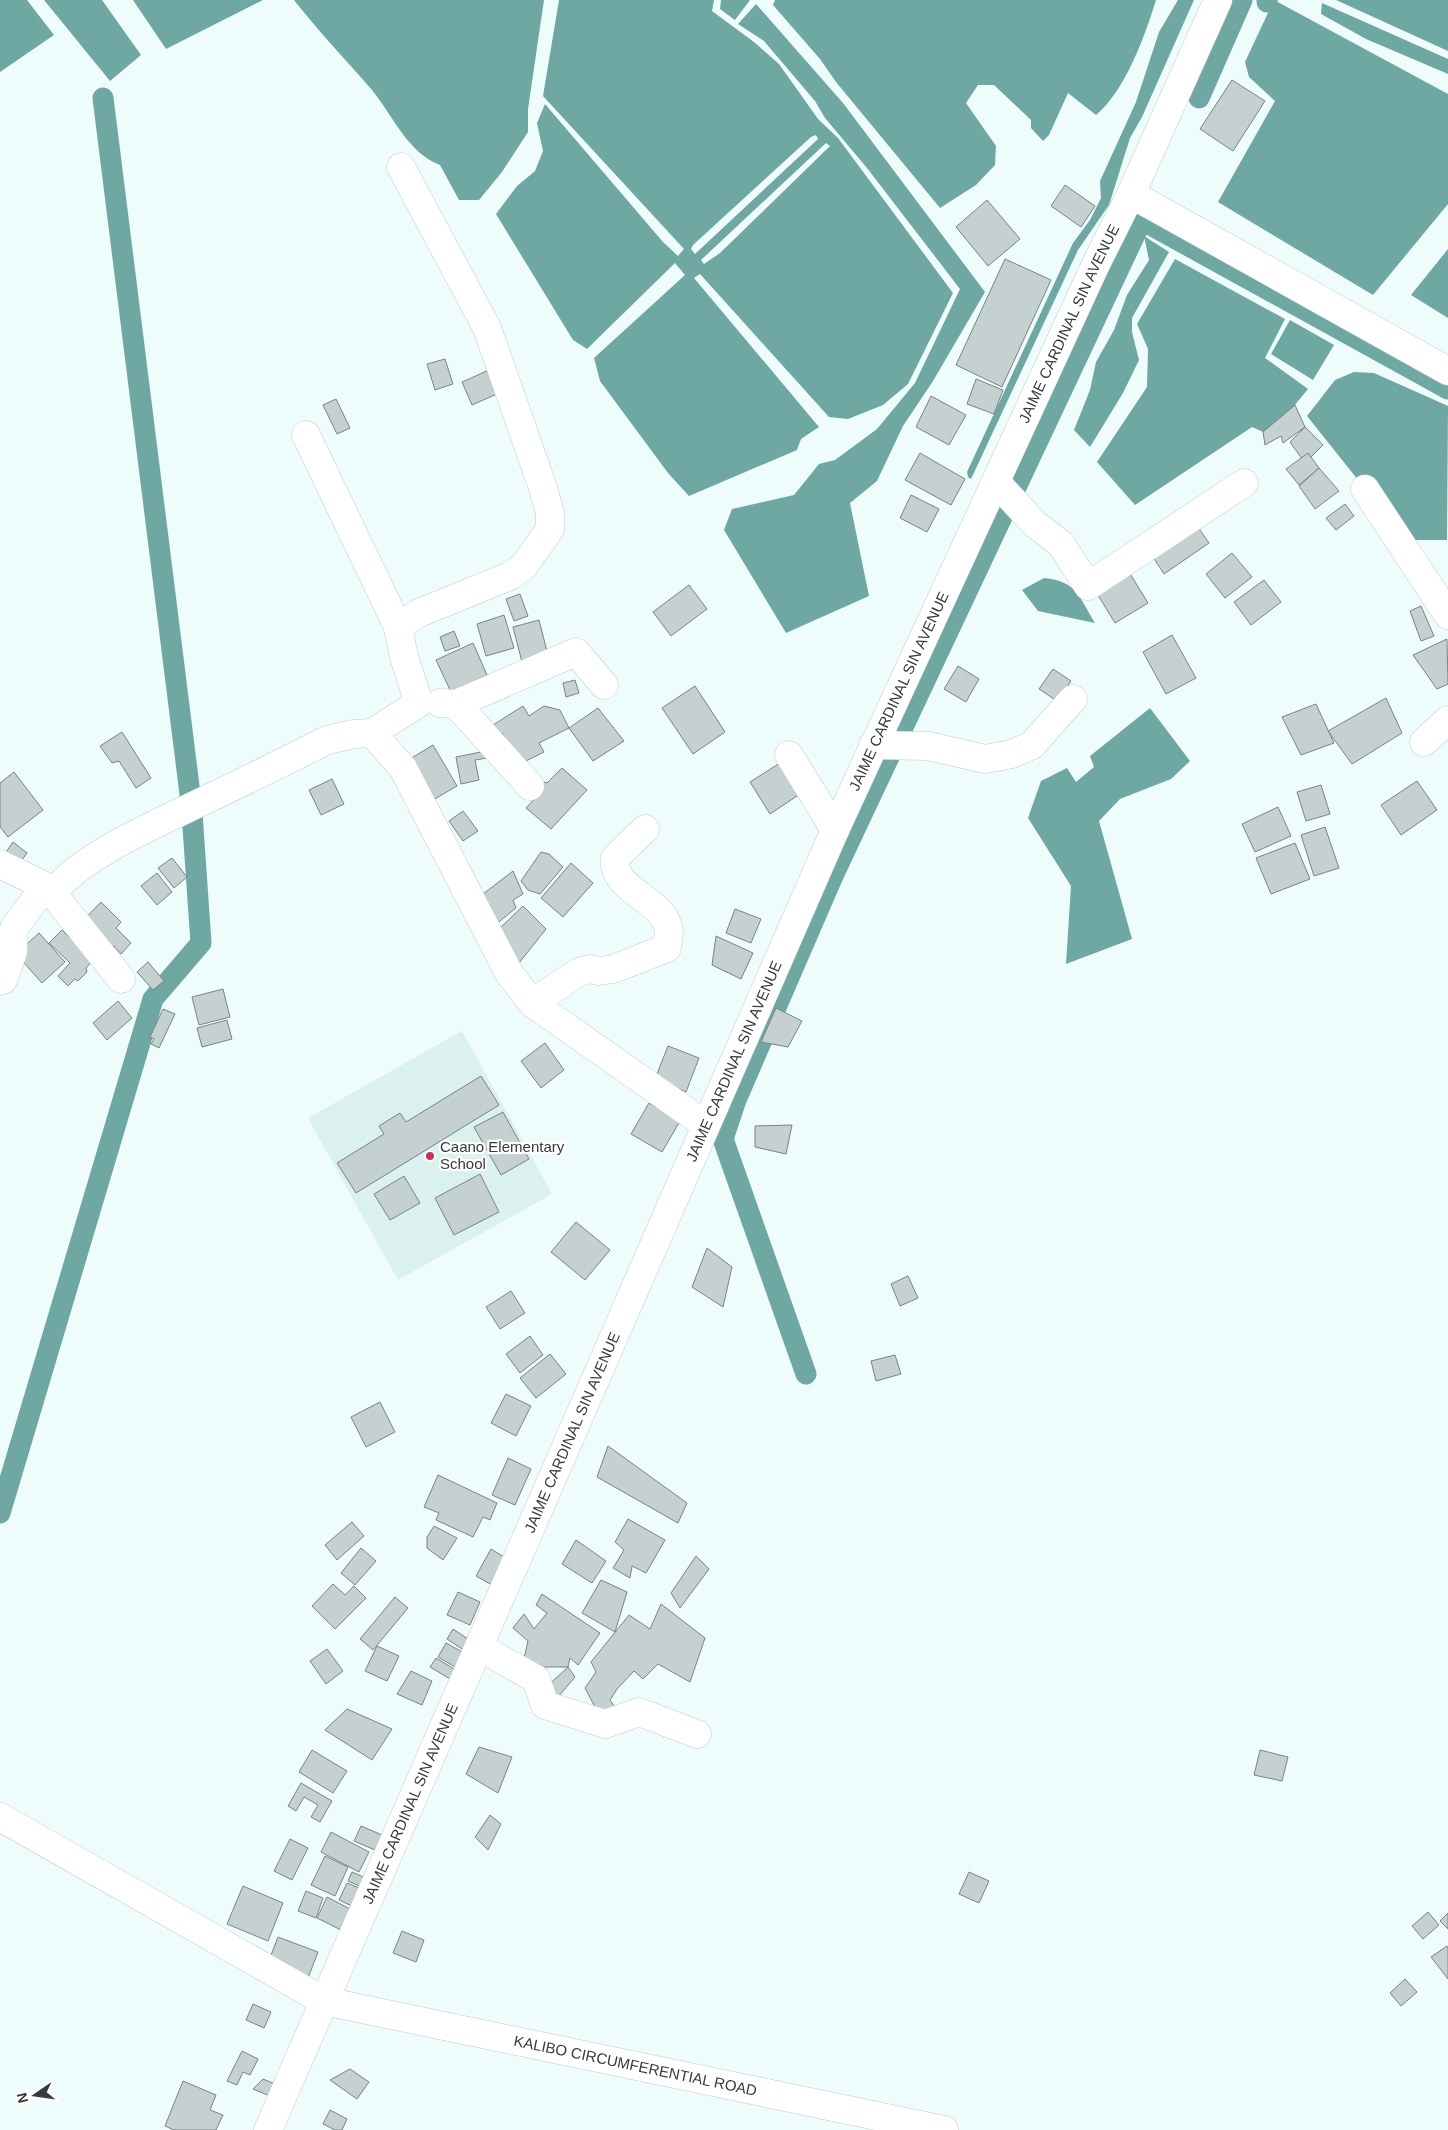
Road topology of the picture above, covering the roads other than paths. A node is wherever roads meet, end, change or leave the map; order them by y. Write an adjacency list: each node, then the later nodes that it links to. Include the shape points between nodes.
1 (1218, 0): 3 (street, JAIME CARDINAL SIN AVENUE)
2 (401, 167): 10 (street, via 487,328 550,513 550,529 524,566 510,576 419,613)
3 (1131, 194): 4 (street); 6 (street, JAIME CARDINAL SIN AVENUE)
4 (1448, 371)
5 (306, 435): 10 (street)
6 (997, 482): 7 (street, via 1034,524 1061,544 1088,586); 18 (street, JAIME CARDINAL SIN AVENUE)
7 (1244, 483)
8 (1365, 489): 9 (street)
9 (1448, 615)
10 (398, 627): 13 (street)
11 (604, 685): 14 (street, via 576,652)
12 (1073, 699): 18 (street, via 1032,745 1012,754 986,759 928,746)
13 (419, 703): 14 (street); 16 (street)
14 (456, 704): 20 (street)
15 (1448, 720): 17 (street)
16 (372, 733): 24 (street, via 327,740 153,826 82,866); 27 (street, via 403,768 509,974)
17 (1424, 742)
18 (874, 745): 22 (street, JAIME CARDINAL SIN AVENUE)
19 (789, 755): 22 (street)
20 (530, 786)
21 (645, 829): 27 (street, via 615,858 614,868 621,879 662,914 669,932 667,948 613,969 579,972)
22 (835, 830): 28 (street, JAIME CARDINAL SIN AVENUE)
23 (0, 864): 24 (street)
24 (49, 890): 25 (street); 26 (street, via 14,928 9,968)
25 (121, 979)
26 (0, 981)
27 (532, 1003): 28 (street)
28 (706, 1125): 29 (street, JAIME CARDINAL SIN AVENUE)
29 (479, 1647): 30 (street, via 536,1679 545,1706 605,1724 639,1712); 32 (street, JAIME CARDINAL SIN AVENUE)
30 (697, 1734)
31 (0, 1817): 32 (street, KALIBO CIRCUMFERENTIAL ROAD)
32 (324, 2001): 33 (street, JAIME CARDINAL SIN AVENUE); 34 (street, KALIBO CIRCUMFERENTIAL ROAD)
33 (268, 2130)
34 (944, 2130)

